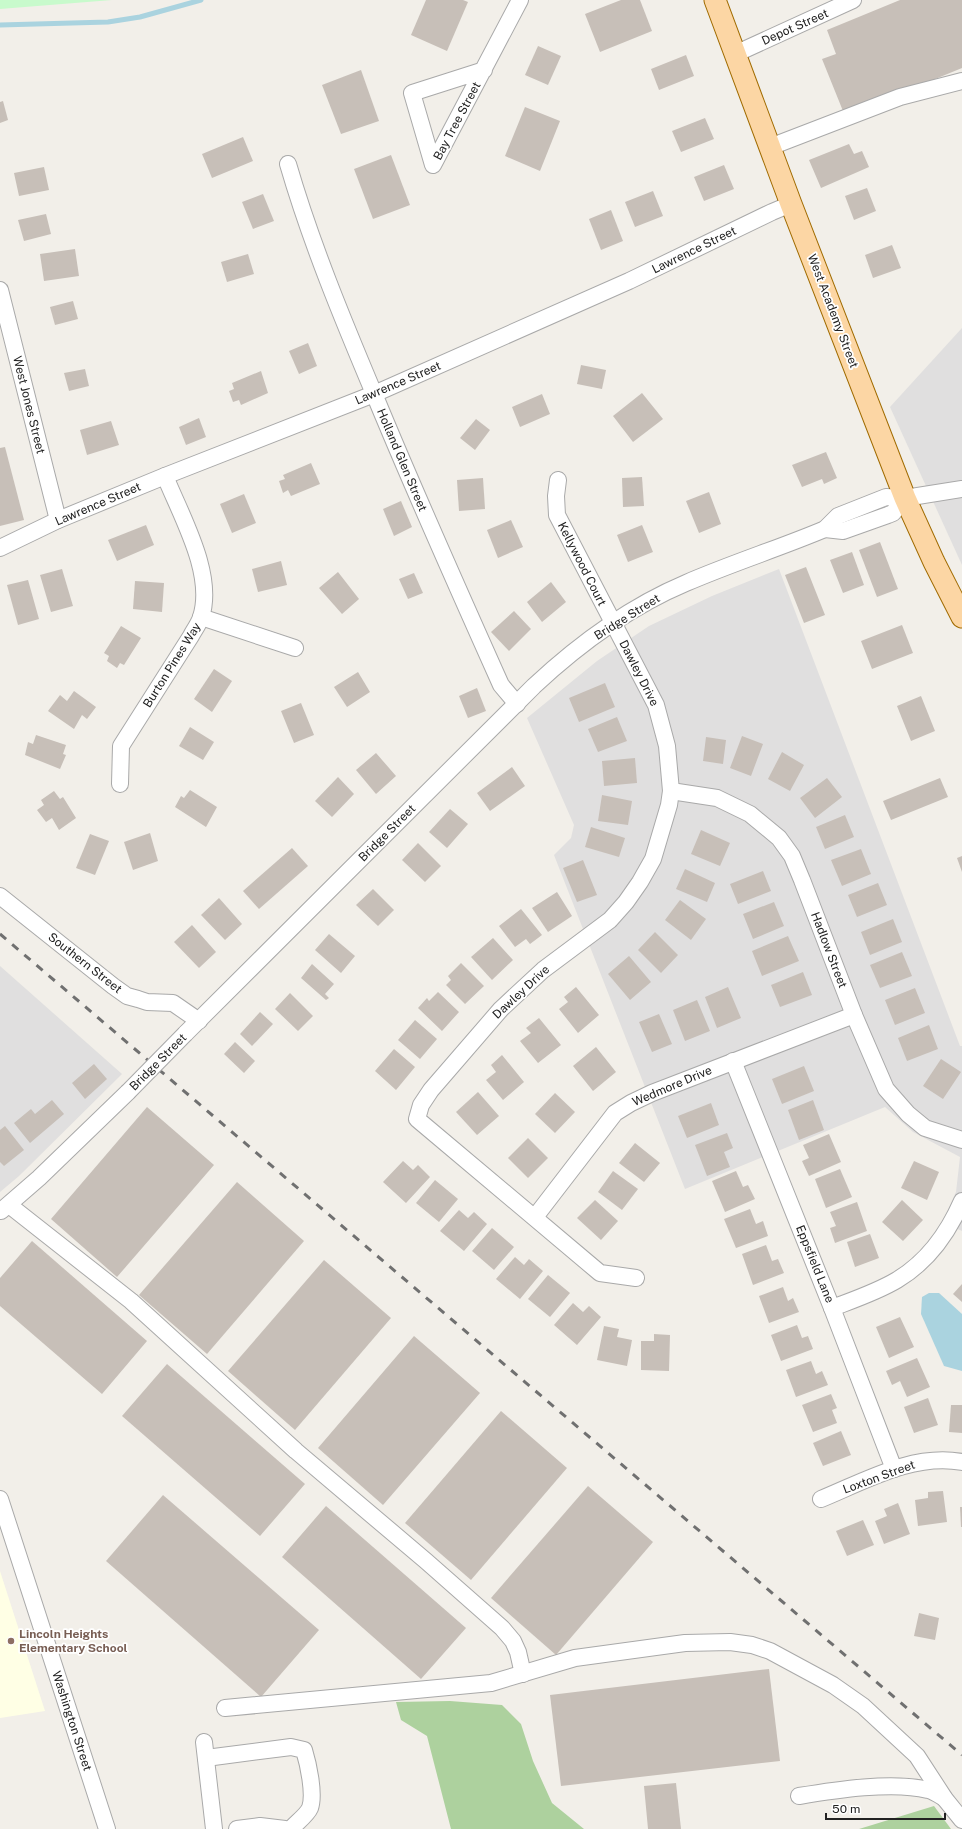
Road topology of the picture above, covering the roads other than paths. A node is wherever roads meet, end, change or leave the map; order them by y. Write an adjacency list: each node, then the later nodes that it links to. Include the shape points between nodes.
1 (520, 0): 5 (street, Bay Tree Street)
2 (715, 0): 4 (main road, West Academy Street)
3 (853, 0): 4 (street, Depot Street)
4 (735, 54): 7 (main road, West Academy Street)
5 (484, 70): 5 (street, Bay Tree Street, via 455,125 433,166 412,93)
6 (962, 81): 7 (street, via 900,97)
7 (770, 147): 9 (main road, West Academy Street)
8 (288, 164): 11 (street, Holland Glen Street, via 329,284)
9 (791, 204): 11 (street, Lawrence Street, via 630,281); 15 (main road, West Academy Street)
10 (0, 290): 16 (street, West Jones Street)
11 (374, 394): 12 (street, Lawrence Street); 22 (street, Holland Glen Street, via 501,685)
12 (165, 476): 16 (street, Lawrence Street); 18 (street, Burton Pines Way, via 201,563 204,580)
13 (558, 480): 20 (street, Kellywood Court, via 557,515)
14 (962, 489): 15 (street, Bridge Street)
15 (905, 498): 19 (main road, West Academy Street); 20 (street, Bridge Street, via 886,496 838,516 825,529 686,583 634,609)
16 (58, 520): 17 (street, Lawrence Street)
17 (0, 548)
18 (201, 617): 21 (street); 23 (street, Burton Pines Way, via 121,746)
19 (962, 617)
20 (613, 623): 22 (street, Bridge Street, via 560,662); 24 (street, Dawley Drive, via 656,705 667,746)
21 (295, 648)
22 (517, 704): 27 (street, Bridge Street)
23 (120, 784)
24 (671, 791): 26 (street, Hadlow Street, via 717,798 750,814 779,838 792,856); 32 (street, Dawley Drive, via 653,859 626,902 610,920 543,970 501,1009 421,1105 417,1119)
25 (0, 896): 27 (street, Southern Street, via 128,996 147,1002 173,1003)
26 (854, 1015): 28 (street, Wedmore Drive); 29 (street, Hadlow Street, via 886,1089 903,1109 925,1128)
27 (199, 1021): 31 (street, Bridge Street, bridge, via 71,1149)
28 (733, 1061): 32 (street, Wedmore Drive, via 652,1093 615,1113); 34 (street, Eppsfield Lane)
29 (962, 1140)
30 (962, 1201): 34 (street, via 942,1239 913,1270 896,1281)
31 (4, 1209): 39 (street, via 131,1301 296,1451 426,1560 502,1628 513,1641)
32 (535, 1217): 33 (street, Dawley Drive, via 600,1273)
33 (636, 1278)
34 (832, 1308): 36 (street, Eppsfield Lane)
35 (962, 1462): 36 (street, Loxton Street, via 918,1462)
36 (894, 1469): 38 (street, Loxton Street)
37 (0, 1499): 46 (street, Washington Street)
38 (821, 1499)
39 (523, 1674): 40 (street, via 491,1683 456,1688); 44 (street, via 576,1658 685,1643 730,1642 752,1645 770,1651 833,1685 863,1706 917,1756)
40 (224, 1708)
41 (204, 1742): 42 (street)
42 (206, 1758): 47 (street); 50 (street, via 291,1747 304,1750 308,1760 311,1787 310,1809)
43 (799, 1796): 44 (street, via 903,1786 930,1790)
44 (945, 1799): 45 (street)
45 (962, 1820)
46 (107, 1829)
47 (214, 1829)
48 (237, 1829): 49 (street, via 260,1826)
49 (285, 1829)
50 (291, 1829)

